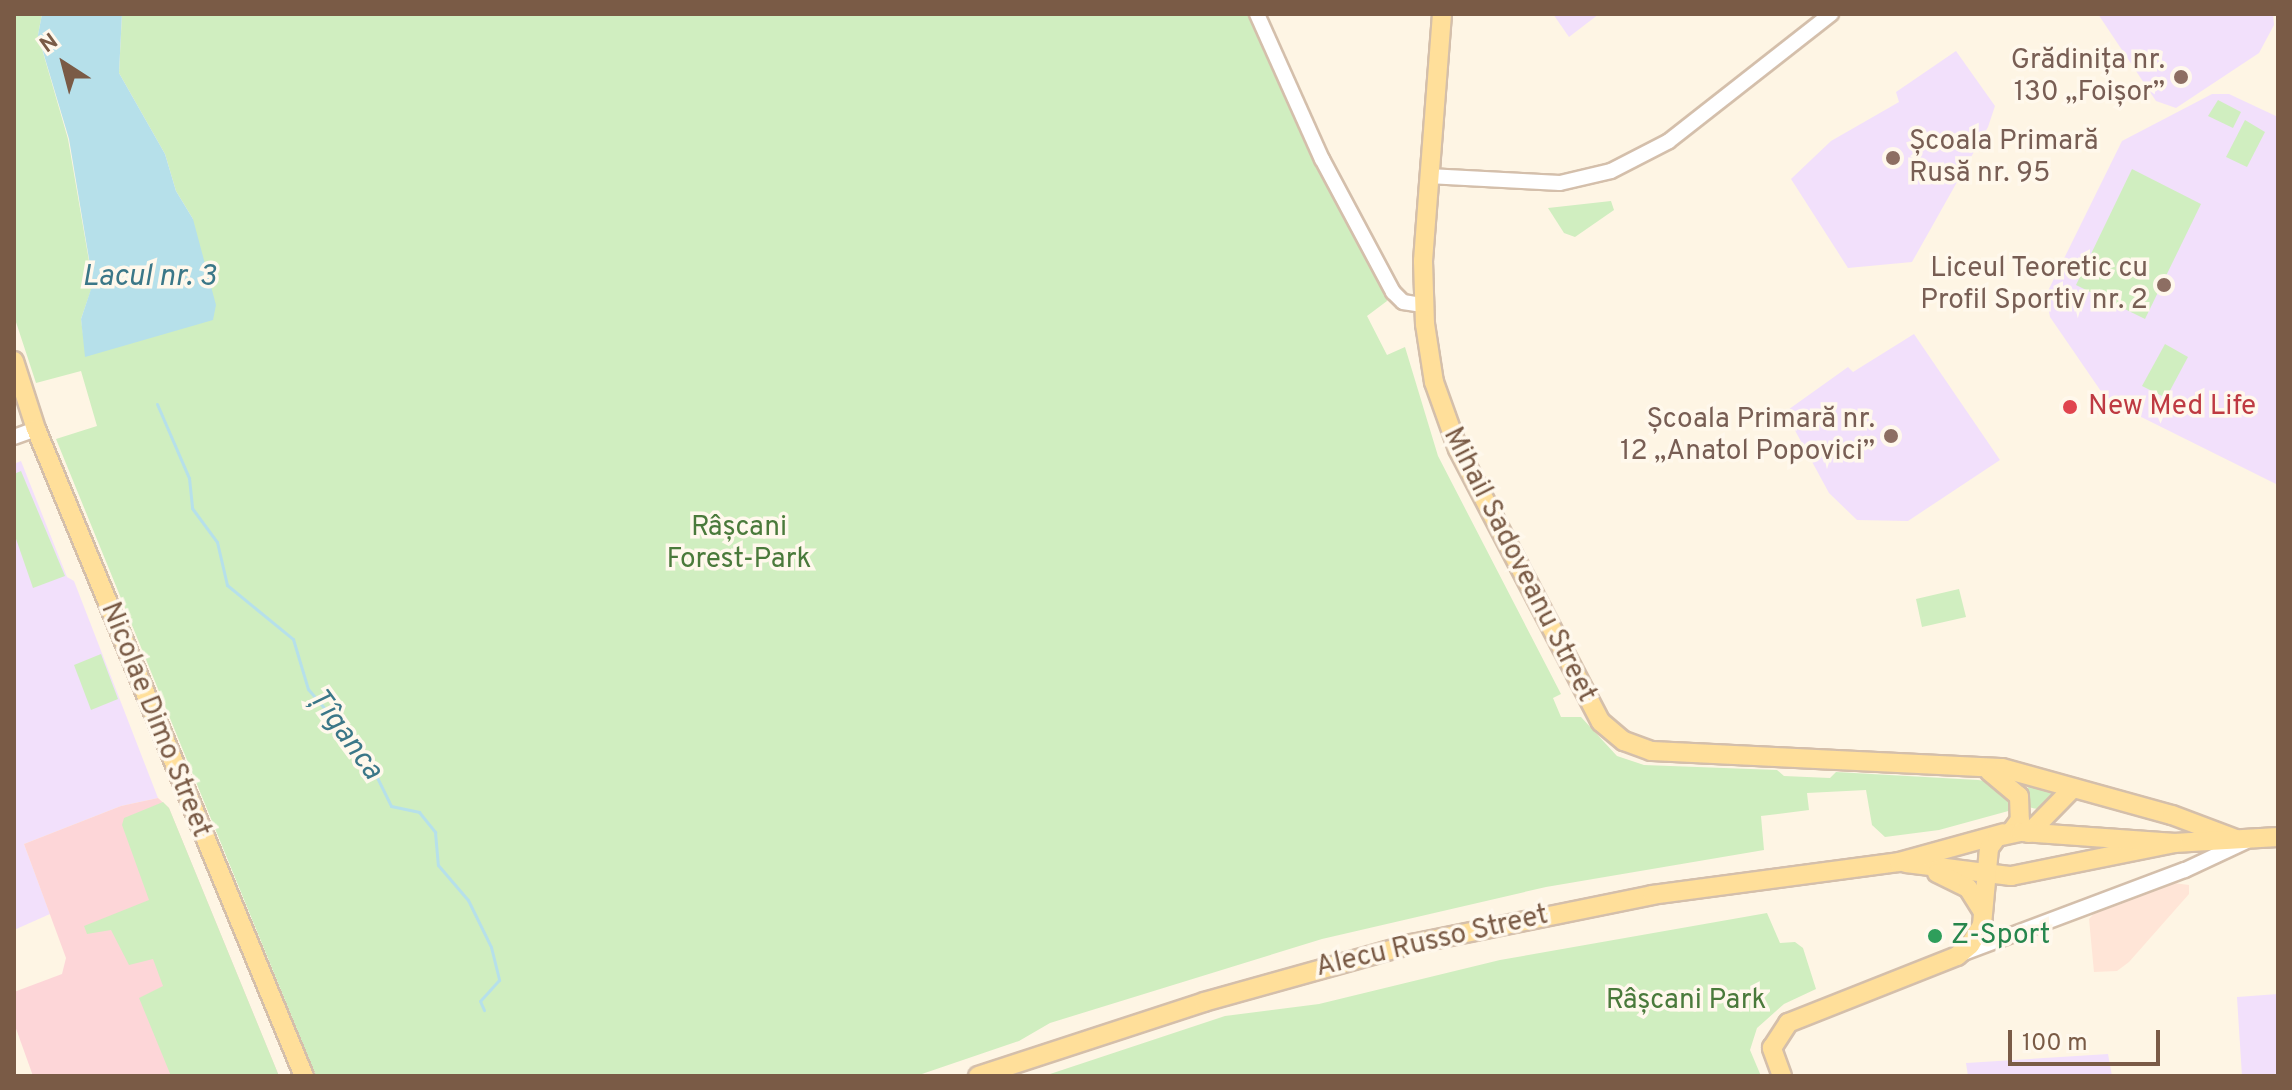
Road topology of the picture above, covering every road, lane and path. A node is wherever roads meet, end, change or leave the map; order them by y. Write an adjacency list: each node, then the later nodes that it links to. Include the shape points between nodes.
1 (1257, 14): 5 (street, via 1322,159 1393,292 1403,302)
2 (1442, 14): 4 (main road, Mihail Sadoveanu Street)
3 (1831, 14): 4 (street, via 1669,141 1611,171 1560,183)
4 (1428, 176): 5 (main road, Mihail Sadoveanu Street)
5 (1423, 305): 9 (main road, Mihail Sadoveanu Street, via 1434,382 1458,449 1591,711 1613,734 1651,751)
6 (14, 361): 7 (main road, Nicolae Dimo Street)
7 (36, 429): 8 (street); 21 (main road, Nicolae Dimo Street)
8 (14, 437)
9 (1983, 768): 10 (main road, Mihail Sadoveanu Street); 11 (main road)
10 (2056, 788): 11 (main road, via 2027,782); 12 (main road); 14 (main road, Mihail Sadoveanu Street)
11 (2019, 796): 12 (main road, via 2020,820)
12 (2014, 833): 15 (main road, Alecu Russo Street); 16 (main road, Alecu Russo Street); 18 (main road, via 1992,841); 18 (main road, via 2033,850)
13 (2278, 837): 14 (main road, Alecu Russo Street)
14 (2244, 839): 15 (main road, Alecu Russo Street); 20 (street, via 2185,870)
15 (2174, 843): 18 (main road, Alecu Russo Street)
16 (1899, 862): 17 (main road, Alecu Russo Street); 22 (main road, Alecu Russo Street, via 1683,890 1484,928 1290,976)
17 (1918, 866): 18 (main road, Alecu Russo Street); 19 (main road, via 1960,882)
18 (2003, 870): 19 (main road)
19 (1982, 910): 20 (main road, via 1979,932)
20 (1957, 956): 23 (main road, via 1788,1023 1772,1048)
21 (304, 1076)
22 (978, 1076)
23 (1782, 1076)

